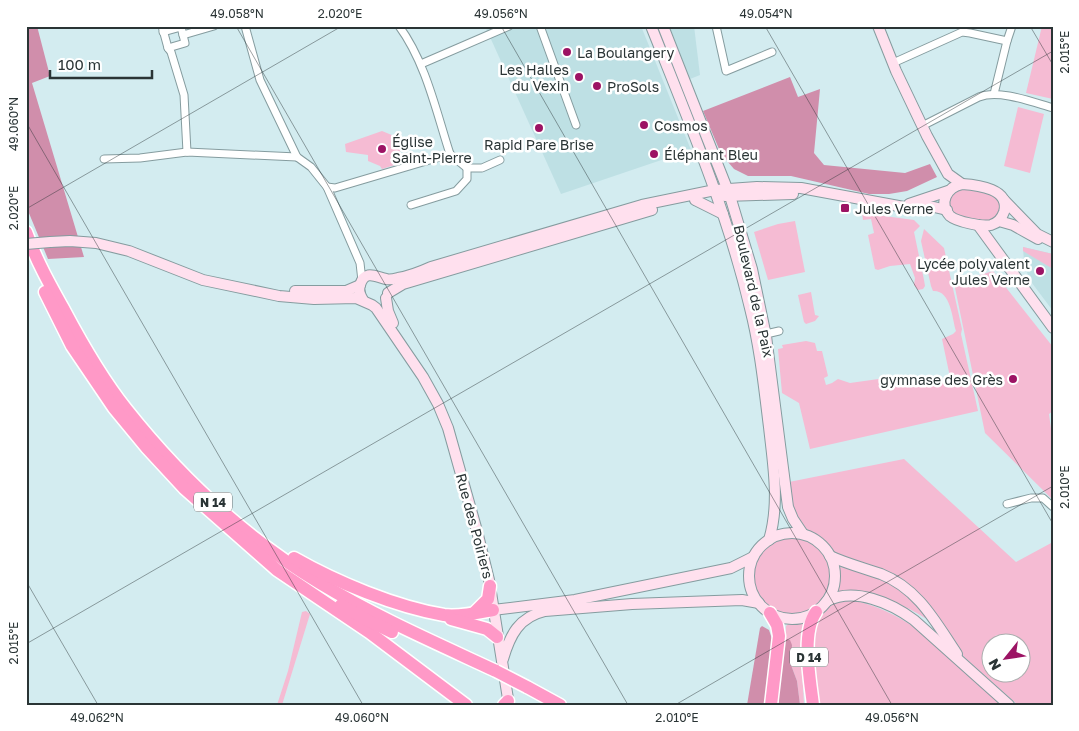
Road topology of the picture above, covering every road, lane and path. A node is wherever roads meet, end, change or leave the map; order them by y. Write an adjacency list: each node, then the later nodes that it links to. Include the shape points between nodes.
1 (214, 26): 12 (street)
2 (245, 26): 24 (street, via 260,80)
3 (399, 26): 17 (street)
4 (510, 26): 17 (street)
5 (540, 26): 20 (street)
6 (651, 26): 27 (main road, Boulevard de la Paix)
7 (663, 26): 29 (main road, Boulevard de la Paix)
8 (716, 26): 15 (street, via 726,71)
9 (878, 26): 16 (main road)
10 (1012, 26): 13 (street)
11 (162, 29): 12 (street, via 181,27); 14 (street)
12 (183, 35): 14 (street, via 185,43)
13 (1007, 41): 16 (street, via 965,32); 18 (street)
14 (168, 48): 22 (street, via 184,95)
15 (772, 52)
16 (893, 63): 21 (main road)
17 (421, 64): 23 (street)
18 (994, 94): 19 (street); 21 (street)
19 (1053, 108)
20 (576, 125)
21 (922, 126): 30 (main road)
22 (187, 152): 24 (street); 25 (street)
23 (450, 154): 28 (street); 33 (street)
24 (298, 157): 33 (street, via 311,167)
25 (104, 159)
26 (500, 160): 28 (street, via 482,168)
27 (705, 164): 31 (main road, Boulevard de la Paix); 36 (main road)
28 (466, 168): 39 (street, via 467,178 456,191)
29 (720, 172): 35 (main road); 36 (main road, Boulevard de la Paix)
30 (948, 174): 32 (main road); 34 (main road)
31 (709, 175): 36 (main road, Boulevard de la Paix); 37 (main road)
32 (962, 184): 34 (main road); 38 (main road, via 996,192)
33 (327, 188): 51 (street)
34 (948, 190): 40 (main road); 41 (main road)
35 (755, 191): 36 (main road); 40 (main road, via 801,188); 43 (main road, via 743,204)
36 (722, 193): 37 (main road); 42 (main road); 43 (main road, Boulevard de la Paix)
37 (696, 196): 42 (main road); 53 (main road, via 613,213 411,275); 56 (main road, via 404,284)
38 (1004, 200): 44 (main road, via 1004,211); 48 (main road, via 1037,234)
39 (411, 206)
40 (894, 206): 41 (main road)
41 (946, 210): 45 (main road, via 956,220)
42 (723, 214): 67 (main road, via 743,278 759,348 775,484 775,514)
43 (738, 220): 60 (main road, Boulevard de la Paix)
44 (996, 223): 45 (main road); 47 (main road, via 990,232); 48 (main road, via 1013,225 1036,238)
45 (978, 225): 47 (main road)
46 (26, 232): 61 (highway, N 14, via 47,280)
47 (990, 242): 58 (main road)
48 (1052, 242)
49 (26, 244): 55 (main road, bridge, via 83,242 108,246 203,280)
50 (26, 256): 66 (highway, N 14, via 72,346 114,408 184,488)
51 (360, 263): 52 (street); 54 (street)
52 (372, 275): 53 (main road); 54 (main road)
53 (384, 279): 56 (main road, via 388,285)
54 (361, 283): 55 (main road, via 342,291); 57 (main road, via 359,291)
55 (255, 291): 57 (main road, via 314,299 350,297)
56 (387, 295): 57 (main road, via 381,303); 62 (main road, via 389,314)
57 (368, 302): 62 (main road, via 382,314)
58 (1053, 328)
59 (779, 331): 60 (street)
60 (766, 334): 65 (main road, Boulevard de la Paix, via 787,499 791,514)
61 (81, 341): 75 (highway, via 176,461 253,531 296,559 360,589); 81 (highway, N 14, via 125,408 157,446 189,480 266,547 320,583 394,624)
62 (410, 358): 70 (main road, Rue des Poiriers, via 448,428)
63 (1007, 504): 64 (street, via 1043,498)
64 (1053, 507)
65 (803, 534): 67 (main road, via 785,533); 68 (main road, via 819,542)
66 (239, 538): 81 (highway, N 14, via 294,577 367,620); 83 (highway, via 277,570)
67 (769, 540): 69 (main road)
68 (830, 556): 71 (main road, via 835,576); 80 (main road, via 881,574 905,588 936,620)
69 (753, 557): 72 (main road, via 749,581); 73 (main road, via 730,568 575,600)
70 (490, 586): 73 (main road, via 500,600); 74 (main road, Rue des Poiriers); 78 (highway, via 488,599)
71 (827, 601): 77 (main road); 80 (main road, via 850,595 888,604 914,620)
72 (759, 603): 76 (main road); 81 (main road, via 734,600 545,611 518,625)
73 (527, 606): 74 (main road)
74 (493, 610): 78 (highway); 79 (main road, Rue des Poiriers)
75 (432, 612): 78 (highway); 79 (highway, via 488,629)
76 (770, 612): 77 (main road, via 790,619); 87 (highway, D 14, via 779,636)
77 (816, 612): 88 (highway, D 14, via 811,621 809,639)
78 (474, 613)
79 (497, 637): 81 (main road, Rue des Poiriers)
80 (968, 668): 89 (main road)
81 (497, 670): 82 (highway, N 14, bridge); 84 (main road, Rue des Poiriers)
82 (525, 690): 85 (highway, N 14); 86 (highway, N 14)
83 (465, 703)
84 (507, 703)
85 (542, 705)
86 (560, 705)
87 (771, 705)
88 (813, 705)
89 (1010, 705)

